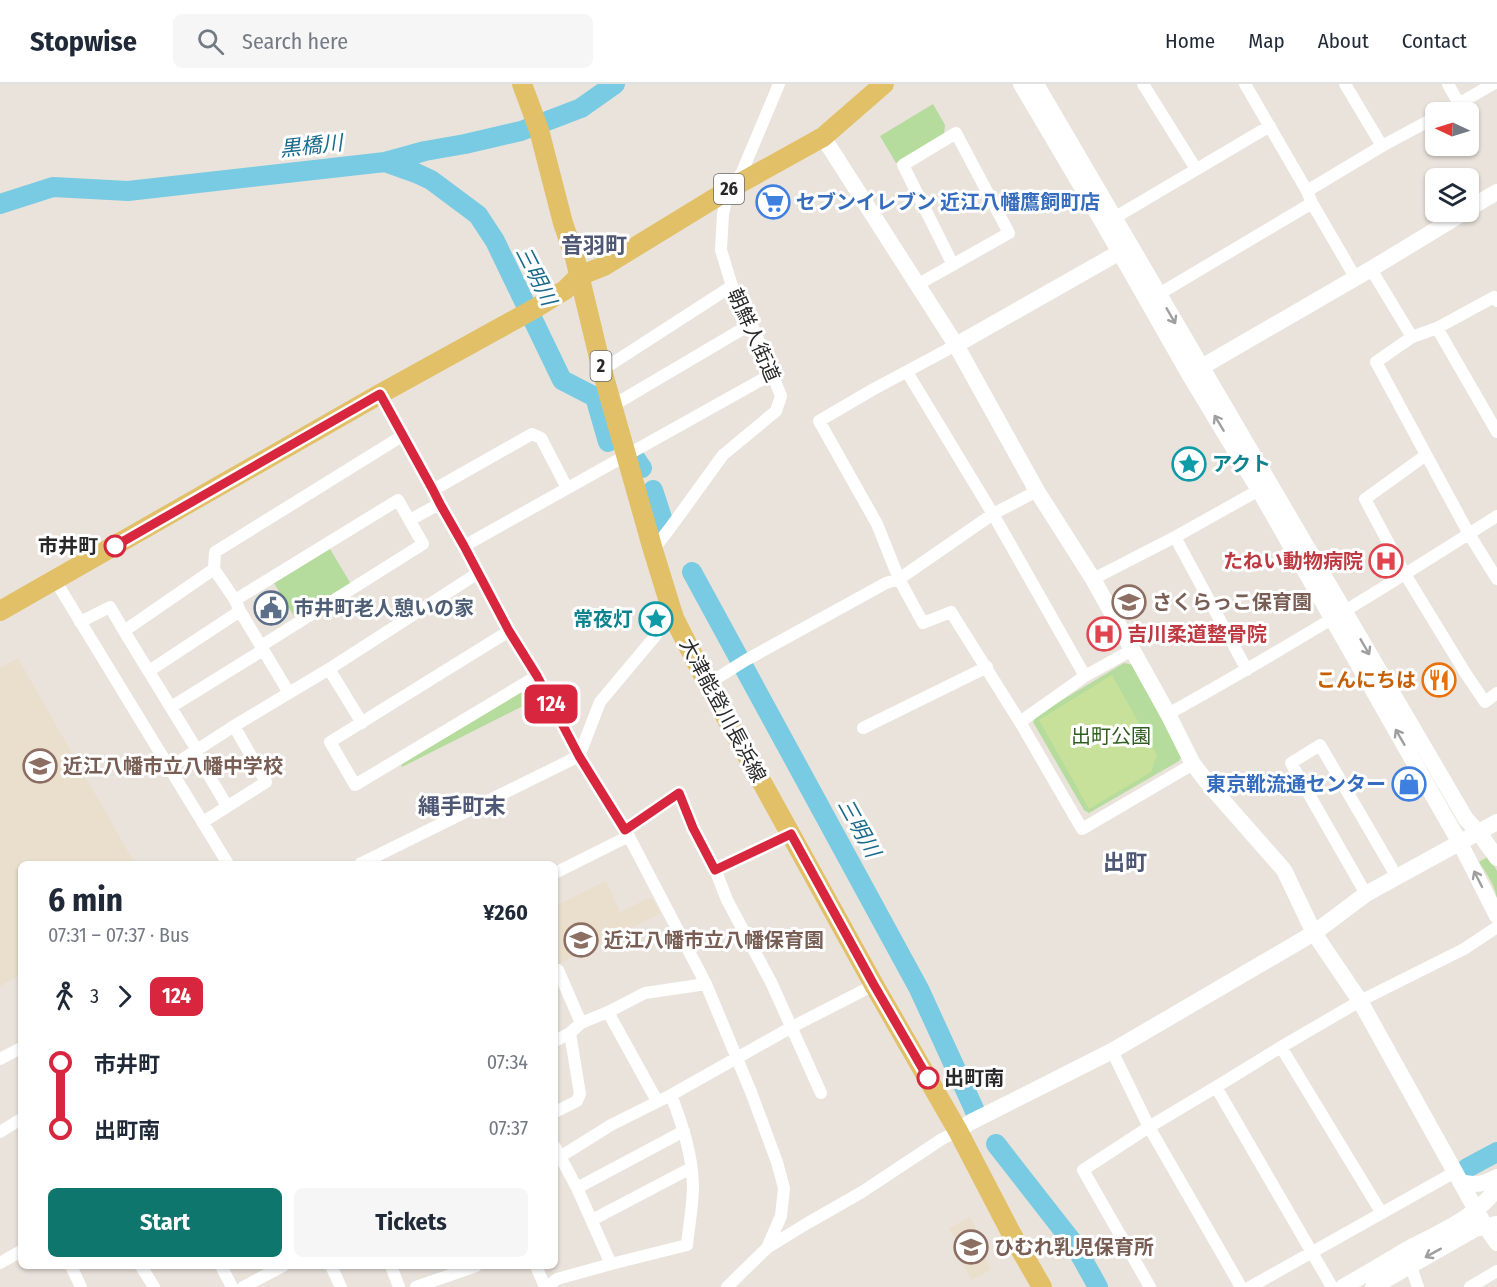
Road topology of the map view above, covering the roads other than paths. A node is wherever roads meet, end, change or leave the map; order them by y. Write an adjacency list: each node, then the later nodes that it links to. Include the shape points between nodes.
1 (522, 84): 26 (main road, 大津能登川長浜線 / 2, via 539,130)
2 (779, 84): 17 (street, 朝鮮人街道)
3 (1143, 84): 16 (street)
4 (1245, 84): 13 (street)
5 (1345, 84): 15 (street)
6 (1448, 84): 10 (street)
7 (1493, 84): 11 (street)
8 (1027, 85): 21 (street); 23 (street)
9 (879, 89): 14 (main road, 26)
10 (1458, 102)
11 (1462, 102)
12 (1425, 123): 15 (street)
13 (1270, 126): 16 (street); 19 (street)
14 (823, 136): 17 (main road, 26); 28 (street)
15 (1382, 146): 19 (street)
16 (1196, 169): 21 (street)
17 (733, 187): 26 (main road, 26, via 604,266); 29 (street, 朝鮮人街道, via 723,214 722,250)
18 (1497, 192): 20 (street)
19 (1309, 197): 27 (street); 30 (street)
20 (1479, 203)
21 (1114, 218): 23 (street)
22 (1449, 222): 25 (street)
23 (1125, 249): 30 (street); 35 (street); 37 (street)
24 (953, 265): 24 (street, via 1009,233 956,133 903,165); 28 (street)
25 (1371, 269): 27 (street); 34 (street)
26 (579, 276): 36 (main road, 大津能登川長浜線 / 2); 40 (main road, 26, via 565,290 527,313)
27 (1355, 277): 37 (street)
28 (917, 285): 35 (street)
29 (732, 286): 32 (street, 朝鮮人街道); 36 (street)
30 (1159, 294): 37 (street, one-way to 37)
31 (1497, 301): 33 (street, via 1494,297)
32 (751, 324): 39 (street, 朝鮮人街道); 41 (street)
33 (1437, 328): 34 (street); 42 (street)
34 (1412, 337): 44 (street, via 1376,362)
35 (956, 345): 38 (street); 49 (street)
36 (602, 370): 41 (main road, 大津能登川長浜線 / 2)
37 (1195, 370): 48 (street, one-way to 37); 67 (street)
38 (907, 372): 51 (street); 61 (street, via 819,421 877,524)
39 (772, 374): 45 (street); 56 (street, 朝鮮人街道, via 781,396 776,411 723,455)
40 (380, 394): 43 (street); 64 (main road, 26)
41 (612, 406): 45 (main road, 大津能登川長浜線 / 2)
42 (1497, 432)
43 (402, 436): 47 (street); 58 (street, via 215,552)
44 (1426, 455): 54 (street); 60 (street, via 1365,499)
45 (626, 456): 46 (street); 56 (main road, 大津能登川長浜線 / 2)
46 (567, 488): 47 (street, via 541,438 532,434); 57 (street)
47 (433, 490): 50 (street)
48 (1259, 490): 55 (street); 67 (street)
49 (1037, 491): 51 (street); 62 (street)
50 (440, 504): 53 (street); 57 (street)
51 (993, 514): 61 (street); 79 (street)
52 (1497, 516): 54 (street)
53 (410, 520): 65 (street, via 398,500); 72 (street, via 423,544)
54 (1469, 534): 60 (street); 63 (street)
55 (1175, 537): 62 (street); 77 (street)
56 (662, 538): 68 (main road, 大津能登川長浜線 / 2)
57 (464, 546): 59 (street)
58 (214, 569): 65 (street); 70 (street)
59 (478, 573): 71 (street); 75 (street)
60 (1406, 574): 67 (street); 82 (street, via 1485,702)
61 (899, 579): 74 (street, via 923,623 951,612); 80 (street)
62 (1093, 579): 73 (street)
63 (1497, 579)
64 (55, 580): 66 (main road, 26); 69 (street)
65 (238, 606): 72 (street); 76 (street)
66 (0, 611)
67 (1338, 615): 77 (street); 97 (street, one-way to 97, via 1466,819); 99 (street, one-way to 67)
68 (674, 618): 80 (main road, 大津能登川長浜線 / 2); 90 (street, via 600,702)
69 (80, 622): 70 (street, via 110,606); 92 (street)
70 (124, 631): 76 (street)
71 (509, 631): 78 (street); 86 (street)
72 (262, 648): 81 (street); 83 (street)
73 (1132, 650): 79 (street); 84 (street)
74 (987, 667): 85 (street); 88 (street)
75 (329, 669): 81 (street); 86 (street)
76 (149, 670): 83 (street)
77 (1247, 670): 84 (street)
78 (537, 676): 86 (street, via 355,785 330,742); 90 (street)
79 (1085, 676): 85 (street)
80 (707, 683): 98 (main road, 大津能登川長浜線 / 2)
81 (289, 693): 87 (street)
82 (1497, 693)
83 (171, 707): 89 (street)
84 (1168, 714): 91 (street)
85 (1020, 722): 91 (street, via 1082,829)
86 (362, 723)
87 (234, 726): 89 (street); 93 (street, via 266,782)
88 (863, 728)
89 (196, 751): 92 (street); 93 (street)
90 (579, 756): 96 (street); 102 (street)
91 (1193, 764): 109 (street, via 1284,870)
92 (169, 768): 94 (street)
93 (227, 806): 94 (street)
94 (203, 822): 101 (street)
95 (1497, 822): 97 (street)
96 (627, 833): 103 (street, via 679,793); 104 (street); 111 (street)
97 (1479, 833): 99 (street); 100 (street)
98 (791, 834): 103 (street); 112 (main road, 大津能登川長浜線 / 2)
99 (1460, 843): 105 (street); 107 (street, one-way to 99)
100 (1497, 858)
101 (226, 861)
102 (366, 861)
103 (715, 870): 116 (street)
104 (558, 871)
105 (1397, 877): 106 (street); 106 (street, via 1320,744 1292,763)
106 (1366, 894): 109 (street)
107 (1497, 916)
108 (1497, 927): 113 (street, via 1464,949)
109 (1314, 933): 113 (street); 121 (street)
110 (558, 970): 115 (street)
111 (706, 984): 114 (street, via 645,993); 122 (street)
112 (874, 985): 116 (street); 132 (main road, 大津能登川長浜線 / 2)
113 (1360, 1001): 119 (street); 137 (street)
114 (608, 1012): 115 (street); 127 (street)
115 (581, 1023): 117 (street)
116 (792, 1028): 122 (street); 125 (street)
117 (570, 1033): 118 (street); 128 (street, via 580,1094 577,1101)
118 (558, 1039)
119 (1281, 1047): 124 (street); 142 (street)
120 (18, 1050): 123 (street)
121 (1112, 1051): 130 (street); 132 (street)
122 (736, 1058): 126 (street); 146 (street, via 784,1188 781,1216)
123 (0, 1059)
124 (1216, 1087): 130 (street); 147 (street)
125 (821, 1093)
126 (670, 1095): 127 (street); 131 (street)
127 (657, 1101): 134 (street)
128 (558, 1110)
129 (18, 1121): 133 (street)
130 (1149, 1127): 171 (street, via 1083,1170); 172 (street)
131 (684, 1131): 136 (street); 139 (street)
132 (958, 1131): 146 (street); 170 (main road, 大津能登川長浜線 / 2)
133 (0, 1132)
134 (558, 1154)
135 (558, 1157): 139 (street)
136 (692, 1168): 143 (street); 151 (street, via 687,1245)
137 (1458, 1177): 138 (street, via 1473,1185); 141 (street); 142 (street)
138 (1497, 1177)
139 (577, 1188): 143 (street)
140 (1497, 1188): 141 (street)
141 (1476, 1209): 144 (street); 149 (street)
142 (1381, 1212): 147 (street)
143 (592, 1220): 151 (street)
144 (1491, 1225): 145 (street); 149 (street, one-way to 149)
145 (1497, 1243)
146 (767, 1248): 169 (street)
147 (1312, 1252): 173 (street); 174 (street)
148 (18, 1253): 150 (street)
149 (1408, 1258): 175 (street); 176 (street); 177 (street)
150 (0, 1263)
151 (611, 1264): 168 (street, via 557,1279)
152 (72, 1269): 161 (street)
153 (143, 1269): 162 (street)
154 (223, 1269): 163 (street)
155 (276, 1269): 164 (street)
156 (332, 1269): 165 (street)
157 (392, 1269): 166 (street)
158 (467, 1269): 167 (street)
159 (537, 1269): 168 (street)
160 (1497, 1271): 178 (street)
161 (81, 1287)
162 (154, 1287)
163 (232, 1287)
164 (243, 1287)
165 (341, 1287)
166 (399, 1287)
167 (416, 1287)
168 (546, 1287)
169 (727, 1287)
170 (1042, 1287)
171 (1150, 1287)
172 (1241, 1287)
173 (1250, 1287)
174 (1332, 1287)
175 (1343, 1287)
176 (1373, 1287)
177 (1419, 1287)
178 (1470, 1287)

